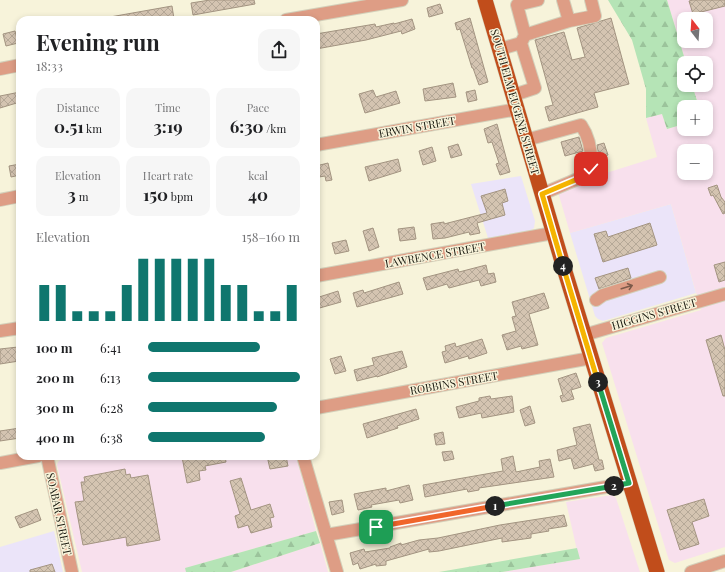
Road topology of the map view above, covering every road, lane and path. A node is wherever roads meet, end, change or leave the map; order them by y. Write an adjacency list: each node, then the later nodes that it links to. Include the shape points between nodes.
1 (402, 0): 6 (street)
2 (485, 0): 9 (main road, SOUTH ELM EUGENE STREET)
3 (538, 0): 8 (street, via 517,5)
4 (563, 0): 7 (street)
5 (591, 0): 7 (street, via 595,16)
6 (309, 16)
7 (569, 21): 8 (street)
8 (523, 39): 9 (street); 12 (street, ERWIN STREET, via 535,88)
9 (500, 49): 12 (main road, SOUTH ELM EUGENE STREET)
10 (16, 66): 11 (street)
11 (0, 69)
12 (516, 102): 13 (main road, SOUTH ELM EUGENE STREET); 14 (street, ERWIN STREET)
13 (526, 140): 15 (main road, SOUTH ELM EUGENE STREET); 15 (street, via 581,125 588,134 591,169 580,178)
14 (320, 143)
15 (542, 194): 18 (main road, SOUTH ELM EUGENE STREET)
16 (16, 197): 17 (street)
17 (0, 200)
18 (553, 233): 19 (street, LAWRENCE STREET); 25 (main road, SOUTH ELM EUGENE STREET)
19 (320, 275)
20 (660, 277): 22 (street, one-way to 20, via 603,295)
21 (725, 294): 25 (street, HIGGINS STREET)
22 (596, 300)
23 (16, 329): 24 (street)
24 (0, 331)
25 (584, 335): 26 (main road, SOUTH ELM EUGENE STREET)
26 (591, 358): 27 (street, ROBBINS STREET); 32 (main road, SOUTH ELM EUGENE STREET)
27 (320, 407)
28 (16, 460): 31 (street)
29 (48, 460): 35 (street, SOABAR STREET)
30 (304, 460): 33 (street)
31 (0, 463)
32 (629, 483): 33 (street); 37 (main road, SOUTH ELM EUGENE STREET)
33 (326, 535): 36 (street)
34 (725, 561): 38 (street)
35 (72, 572)
36 (337, 572)
37 (657, 572)
38 (691, 572)

